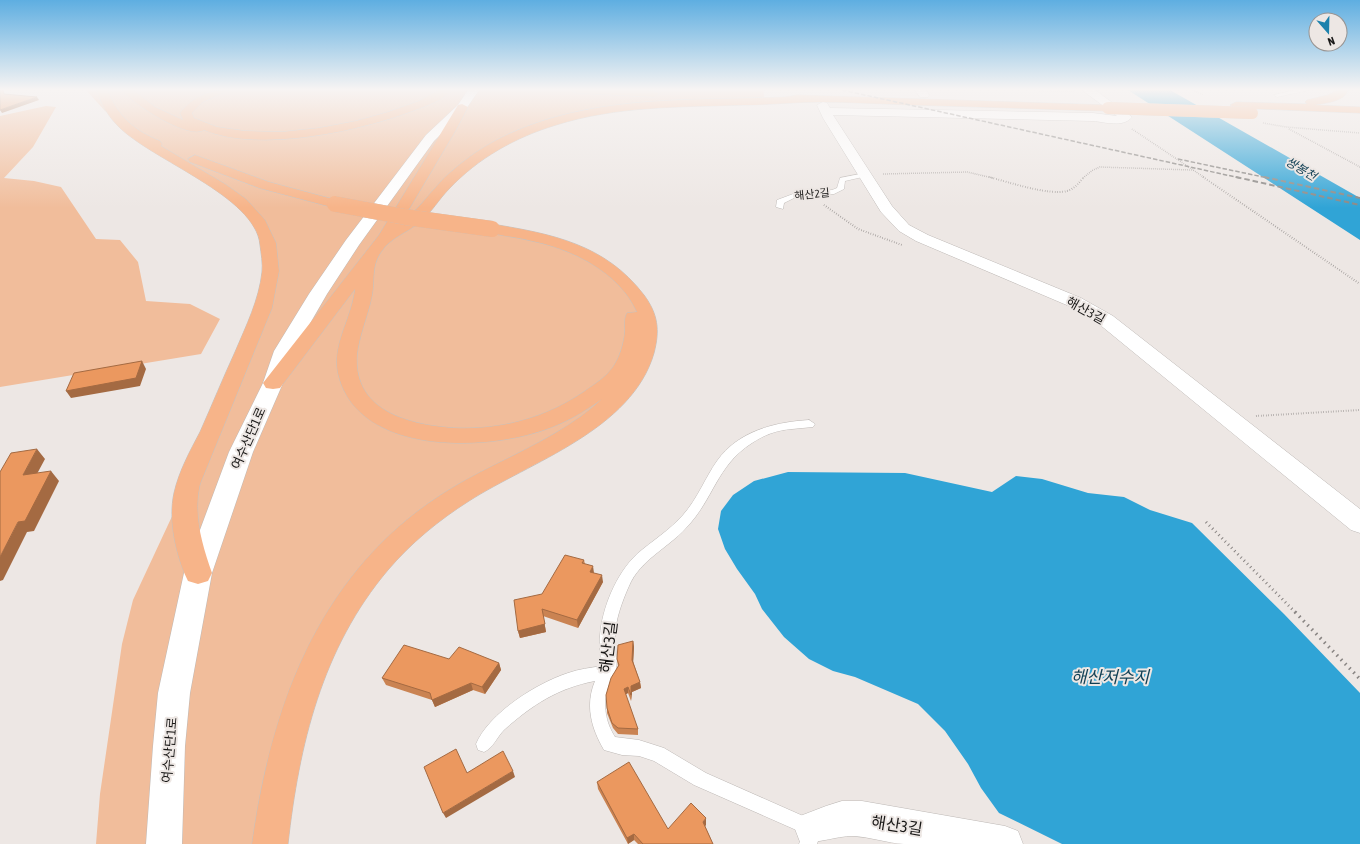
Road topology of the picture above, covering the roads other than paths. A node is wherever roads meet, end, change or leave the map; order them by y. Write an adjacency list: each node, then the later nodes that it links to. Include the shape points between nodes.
1 (129, 129): 10 (highway)
2 (204, 129): 9 (highway)
3 (216, 129): 9 (highway)
4 (326, 129): 9 (highway, via 300,134)
5 (437, 129): 16 (street, 여수산단1로, via 352,243 297,327 284,351)
6 (450, 129): 13 (highway)
7 (533, 129): 13 (highway, via 497,144 475,158 447,182 417,218)
8 (836, 129): 11 (street, 해산3길)
9 (242, 135)
10 (143, 140): 15 (highway, bridge, via 264,185 335,204 537,238 584,253 602,262 618,274); 19 (highway, via 224,189 245,205 265,230 271,255 272,271 263,308 188,487 185,500 189,544)
11 (865, 175): 12 (lane, 해산2길, via 842,179 838,190 788,197 780,202); 18 (street, 해산3길, via 886,209 904,228 1089,309)
12 (780, 208)
13 (382, 240): 14 (highway)
14 (365, 265): 15 (highway, via 363,297 348,353 348,375 351,384 362,405 382,419 437,436 472,437 524,428 564,413 595,395 616,377 630,353 634,335); 16 (highway)
15 (635, 296): 24 (highway, via 648,315 648,339 644,362 625,389 561,440 464,492 429,516 382,558 347,603 327,637 299,703 279,777)
16 (273, 383): 19 (street, 여수산단1로, via 241,452)
17 (809, 424): 20 (lane, 해산3길, via 770,429 757,434 735,450 722,462 698,504 681,527 628,574 607,632)
18 (1360, 523)
19 (198, 573): 23 (street, 여수산단1로, via 174,693 168,746)
20 (608, 672): 21 (lane, via 568,680 548,690 497,725); 22 (lane, 해산3길, via 601,686 597,706 602,728 610,744 658,754)
21 (484, 744)
22 (810, 837): 25 (street, 해산3길, via 831,820 856,818)
23 (164, 844)
24 (270, 844)
25 (1005, 844)

